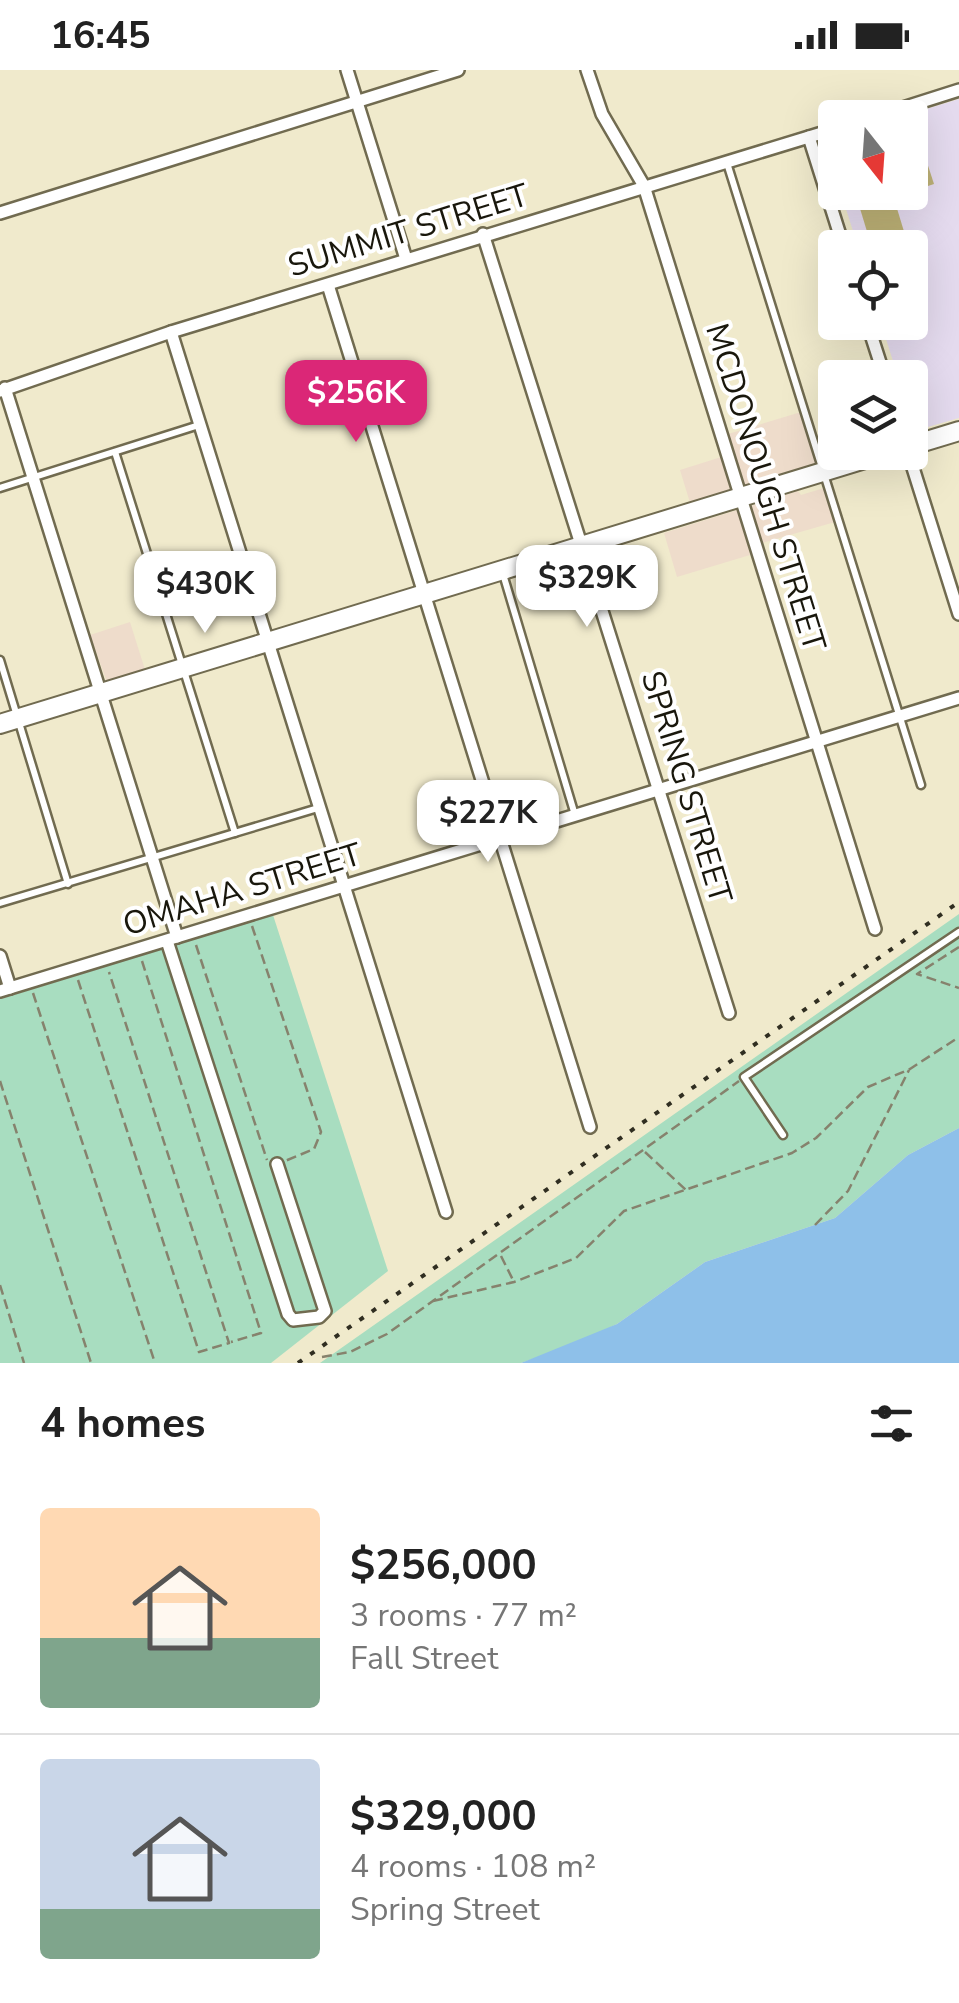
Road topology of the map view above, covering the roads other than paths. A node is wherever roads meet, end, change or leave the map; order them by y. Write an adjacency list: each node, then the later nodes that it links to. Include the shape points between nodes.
1 (347, 70): 6 (street)
2 (458, 70): 6 (street)
3 (587, 70): 10 (street, MCDONOUGH STREET, via 602,114)
4 (959, 90): 5 (street)
5 (928, 100)
6 (358, 102): 11 (street); 14 (street)
7 (818, 134): 8 (street, SUMMIT STREET)
8 (809, 137): 9 (street, SUMMIT STREET); 12 (street)
9 (727, 161): 10 (street, SUMMIT STREET); 24 (lane)
10 (644, 186): 13 (street, SUMMIT STREET); 27 (street, MCDONOUGH STREET)
11 (0, 213)
12 (838, 230)
13 (484, 234): 14 (street, SUMMIT STREET); 28 (street, SPRING STREET)
14 (406, 259): 15 (street, SUMMIT STREET)
15 (328, 285): 16 (street, SUMMIT STREET); 30 (street)
16 (171, 332): 17 (street, SUMMIT STREET); 18 (street)
17 (3, 389): 25 (street)
18 (201, 424): 21 (lane); 32 (street)
19 (959, 430): 20 (main road)
20 (928, 442)
21 (116, 452): 25 (lane); 34 (lane)
22 (826, 470): 24 (main road)
23 (915, 470): 31 (street)
24 (823, 471): 27 (main road); 37 (lane)
25 (33, 478): 26 (lane); 35 (street)
26 (0, 488)
27 (739, 495): 28 (main road); 39 (street, MCDONOUGH STREET)
28 (581, 544): 29 (main road); 41 (street, SPRING STREET)
29 (502, 568): 30 (main road); 43 (lane)
30 (423, 592): 32 (main road); 45 (street)
31 (959, 614)
32 (270, 641): 34 (main road); 42 (street)
33 (0, 660): 38 (lane)
34 (184, 667): 35 (main road); 44 (lane)
35 (102, 693): 38 (main road); 46 (street)
36 (959, 698): 37 (street, OMAHA STREET)
37 (900, 716): 39 (street, OMAHA STREET); 40 (lane)
38 (9, 721): 47 (lane)
39 (817, 741): 41 (street, OMAHA STREET); 50 (street, MCDONOUGH STREET)
40 (922, 785)
41 (658, 789): 43 (street, OMAHA STREET); 55 (street, SPRING STREET)
42 (320, 808): 44 (lane); 48 (street)
43 (575, 815): 45 (street, OMAHA STREET)
44 (235, 833): 46 (lane)
45 (502, 838): 48 (street, OMAHA STREET); 56 (street)
46 (152, 856): 47 (lane); 52 (street)
47 (68, 884): 49 (lane)
48 (343, 886): 52 (street, OMAHA STREET); 59 (street)
49 (0, 903)
50 (875, 929)
51 (959, 932): 57 (lane, via 744,1077)
52 (172, 939): 54 (street, OMAHA STREET); 58 (street, via 288,1314 293,1320 319,1317 325,1311)
53 (0, 956): 54 (street)
54 (5, 990)
55 (729, 1013)
56 (590, 1127)
57 (783, 1135)
58 (277, 1164)
59 (446, 1212)

